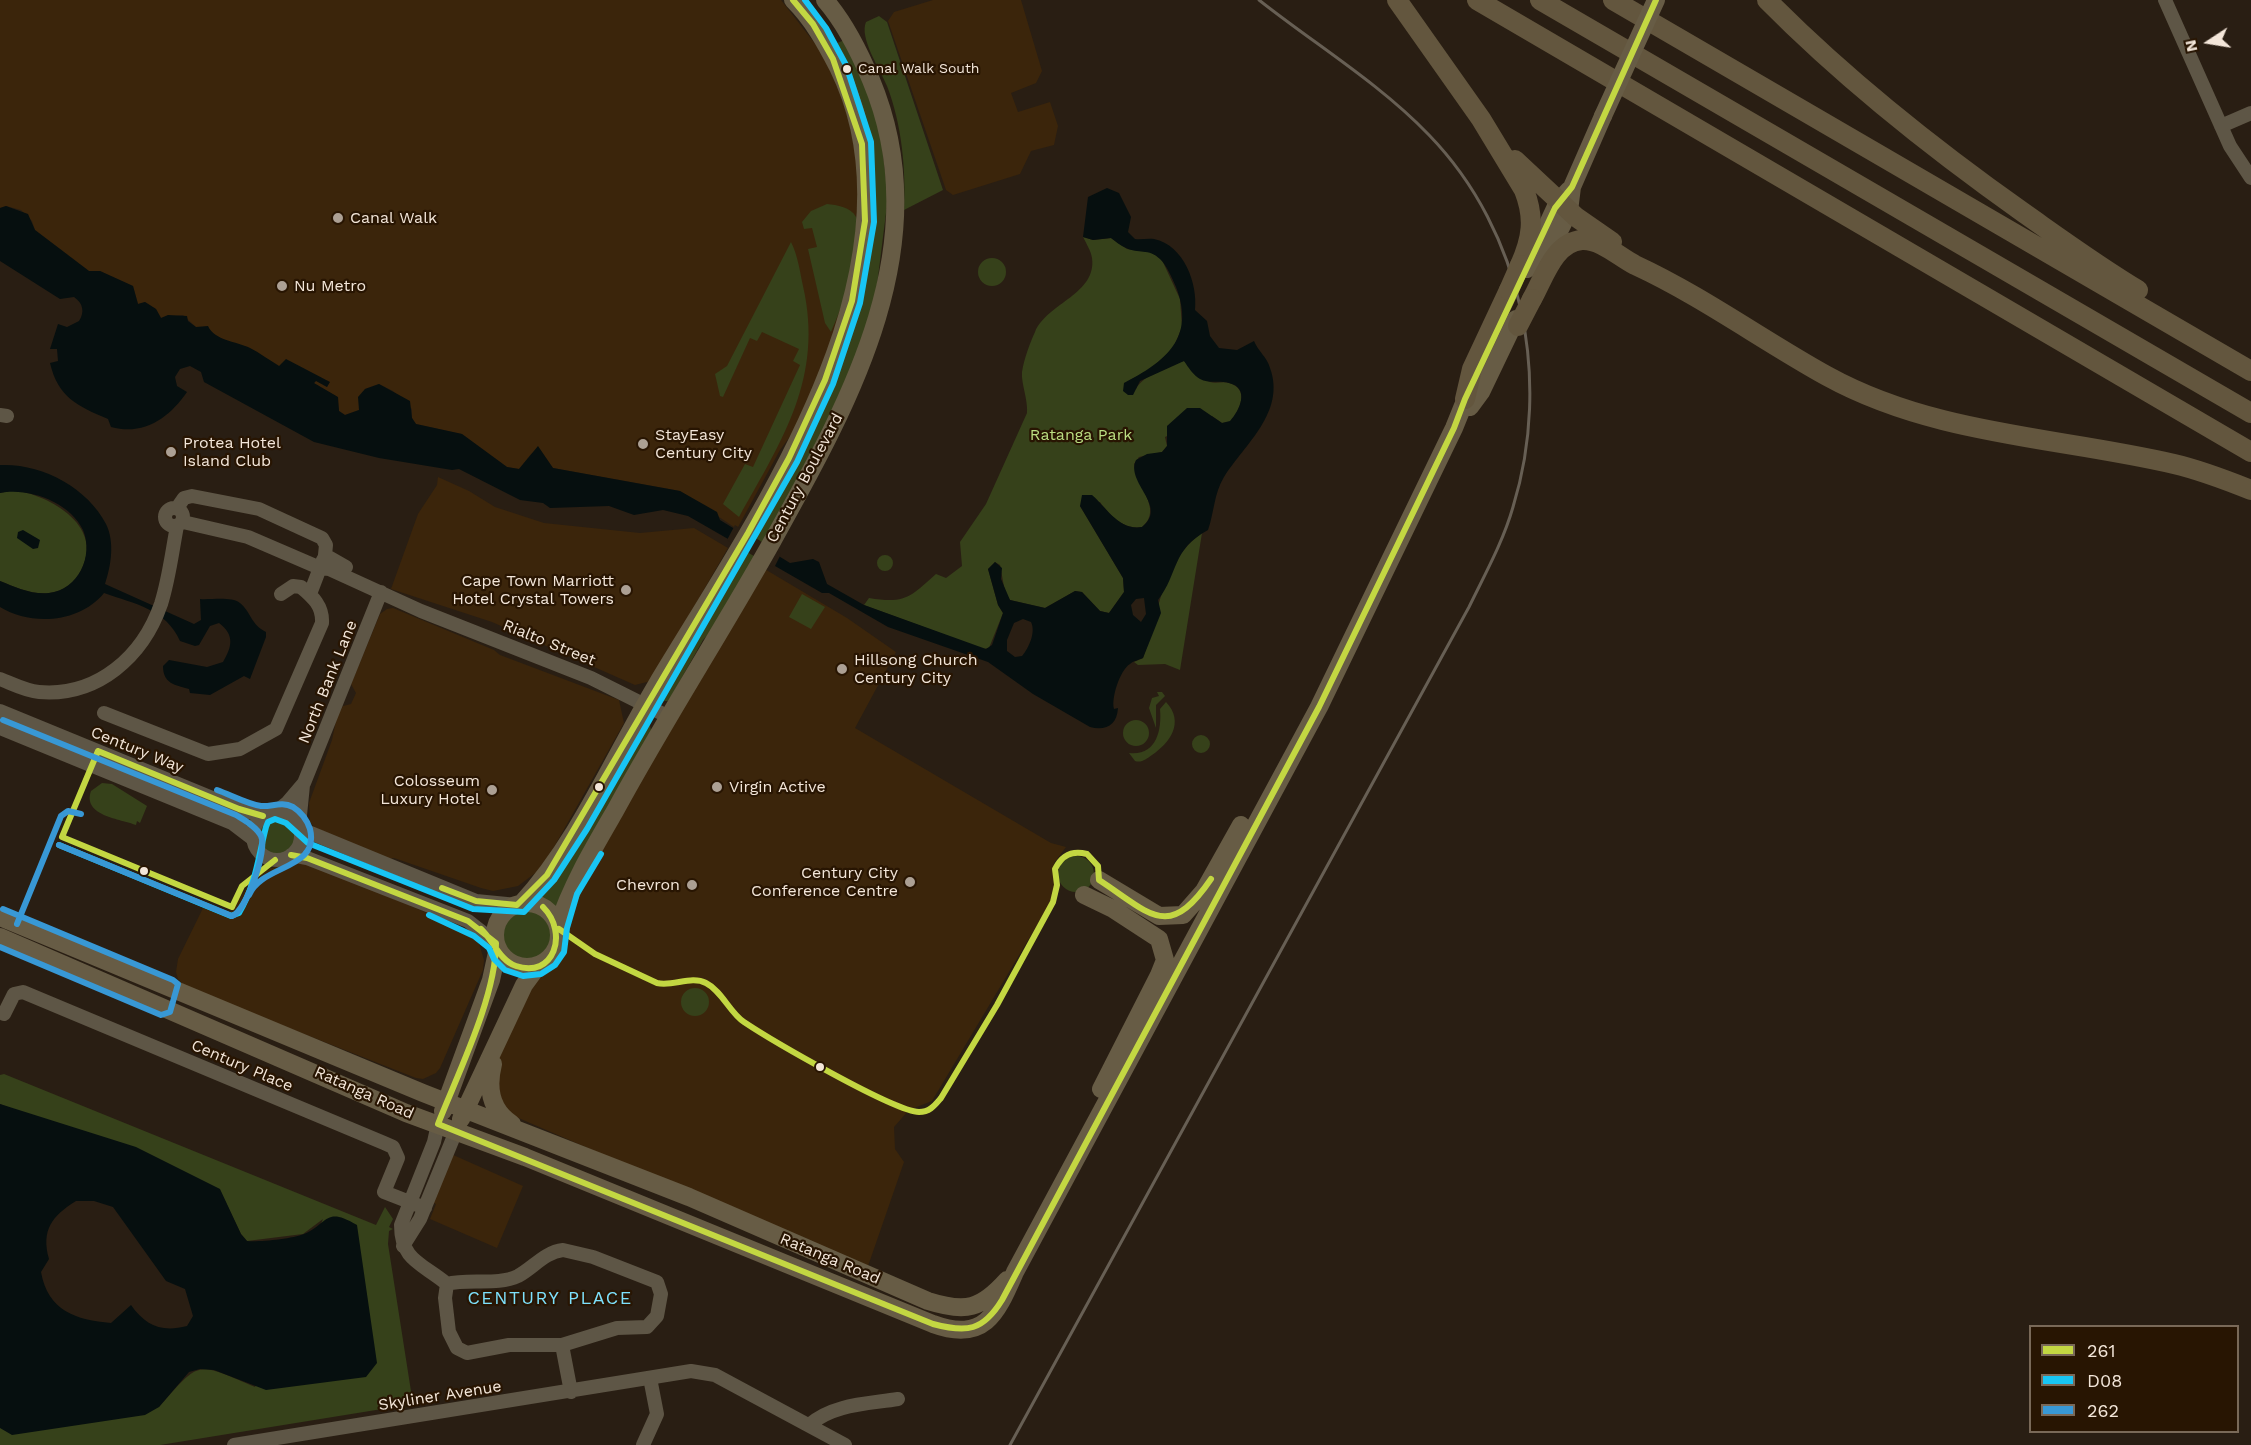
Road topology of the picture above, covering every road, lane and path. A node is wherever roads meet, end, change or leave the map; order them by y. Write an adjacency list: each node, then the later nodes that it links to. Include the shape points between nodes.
1 (793, 0): 22 (main road, Century Boulevard, via 809,16 841,74 858,120 866,166 864,227 855,286 838,352)
2 (825, 0): 18 (main road, Century Boulevard, via 848,33 868,73 889,135 893,163 890,261)
3 (1396, 0): 11 (highway)
4 (1477, 0): 25 (highway)
5 (1540, 0): 23 (highway)
6 (1612, 0): 20 (highway)
7 (1656, 0): 14 (main road, bridge)
8 (1767, 0): 19 (highway, via 1846,75 1941,155 2108,272)
9 (2165, 0): 12 (street)
10 (2251, 113): 12 (street)
11 (1481, 119): 14 (highway); 16 (highway, via 1529,202 1531,235)
12 (2221, 126): 13 (street)
13 (2251, 178)
14 (1564, 207): 15 (highway); 16 (main road)
15 (1651, 270): 16 (highway, via 1583,240 1566,244); 26 (highway, via 1829,377 1913,412 1962,425 2174,464)
16 (1526, 283): 17 (highway, bridge); 17 (highway, bridge)
17 (1513, 314): 21 (highway, via 1472,369); 24 (main road, via 1481,392)
18 (866, 356): 22 (main road, via 856,354 847,358); 36 (main road, Century Boulevard, via 837,422)
19 (2251, 359)
20 (2251, 371)
21 (1465, 399): 24 (main road)
22 (813, 413): 33 (main road, Century Boulevard, via 736,553)
23 (2251, 413)
24 (1454, 428): 39 (main road, via 1365,615)
25 (2251, 452)
26 (2251, 490)
27 (180, 524): 28 (street, Rialto Street, via 248,537); 28 (street, via 182,512 177,508 192,495 259,509 322,538 326,545); 32 (street, via 158,611 132,656 115,672 95,683 40,693)
28 (322, 562): 29 (street, Rialto Street, via 329,569); 31 (street)
29 (381, 592): 33 (street, Rialto Street); 38 (street, North Bank Lane)
30 (281, 594): 31 (street, via 296,586)
31 (310, 594): 35 (street, via 322,611 322,623 276,729 268,735 240,749 211,754)
32 (0, 679)
33 (646, 703): 36 (street, Rialto Street); 46 (main road, Century Boulevard, via 565,849)
34 (0, 711): 40 (street, Century Way, via 239,809)
35 (105, 713)
36 (669, 717): 48 (main road, Century Boulevard, via 569,891)
37 (0, 728): 42 (street, Century Way, via 232,823)
38 (304, 783): 40 (street, North Bank Lane); 41 (street, North Bank Lane)
39 (1273, 793): 44 (main road, via 1254,806 1204,891 1183,915 1158,916); 58 (main road)
40 (270, 813): 41 (street, via 291,816); 42 (street, via 255,826)
41 (300, 827): 43 (street, via 301,843); 46 (street, via 476,901)
42 (253, 839): 43 (street, via 267,858 279,860)
43 (291, 855): 50 (street, via 308,858 468,921)
44 (1099, 880)
45 (1084, 895): 58 (main road, via 1159,939 1164,958 1159,975 1103,1080)
46 (519, 904): 48 (main road, via 543,908); 50 (main road, Century Boulevard, via 500,919 495,930)
47 (0, 917): 54 (main road, Ratanga Road)
48 (558, 926): 51 (main road, Century Boulevard, via 556,948)
49 (0, 937): 56 (main road, Ratanga Road)
50 (497, 946): 51 (main road, via 514,965); 54 (main road, Century Boulevard, via 490,980)
51 (538, 966): 53 (main road, Century Boulevard, via 524,985)
52 (4, 1014): 60 (street, Century Place, via 14,994 23,992 393,1147 398,1158 384,1192)
53 (501, 1037): 55 (main road, Century Boulevard); 59 (main road, via 490,1077 492,1102 504,1118)
54 (446, 1102): 55 (main road, Ratanga Road); 56 (main road, Century Boulevard)
55 (465, 1109): 57 (main road, Century Boulevard); 59 (main road, Ratanga Road)
56 (438, 1124): 57 (main road, Ratanga Road); 60 (street)
57 (456, 1131): 61 (street); 63 (main road, Ratanga Road, via 949,1330 966,1330 988,1321 999,1308)
58 (1090, 1131): 63 (main road)
59 (542, 1141): 63 (main road, Ratanga Road, via 689,1197 952,1308 985,1301)
60 (411, 1202): 61 (street, Century Place); 62 (street, via 401,1225)
61 (424, 1208): 62 (street)
62 (403, 1246): 64 (street, via 408,1256)
63 (1015, 1272)
64 (447, 1284): 65 (street, via 449,1332 463,1352 509,1345); 65 (street, via 516,1277 552,1252 563,1250 593,1257 657,1282 660,1302 652,1324 609,1330)
65 (562, 1345): 67 (street)
66 (650, 1378): 67 (street, Skyliner Avenue); 69 (street, Skyliner Avenue, via 691,1371 716,1375); 71 (street, via 657,1414)
67 (571, 1392): 70 (street, Skyliner Avenue)
68 (897, 1399): 69 (street, via 836,1409)
69 (809, 1425): 72 (street, Skyliner Avenue)
70 (234, 1445)
71 (643, 1445)
72 (845, 1445)

